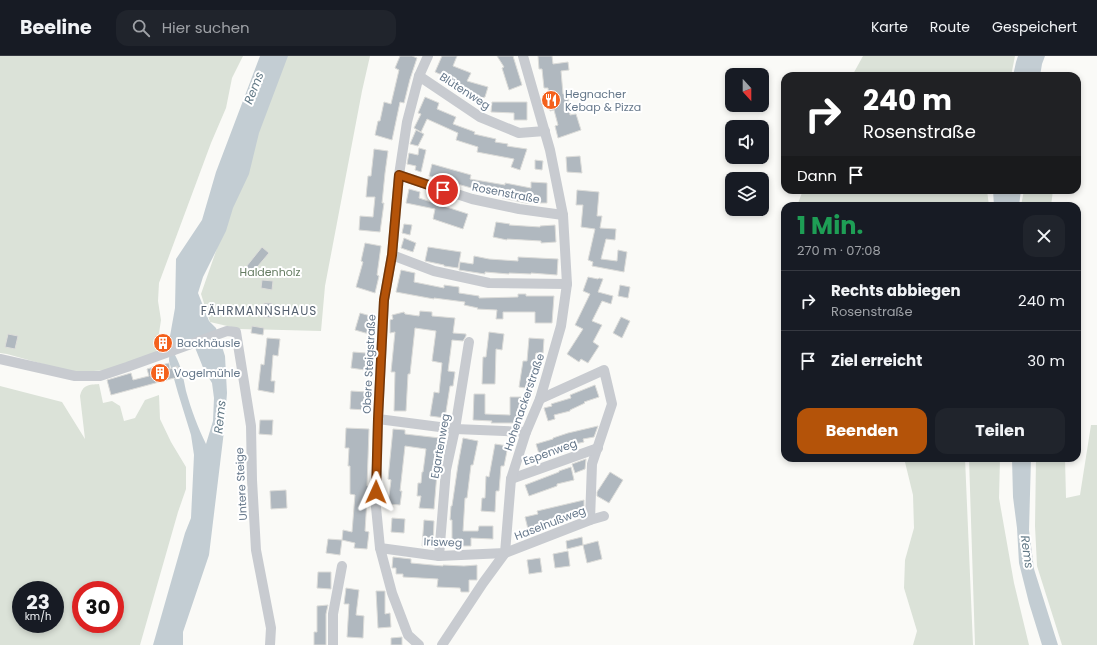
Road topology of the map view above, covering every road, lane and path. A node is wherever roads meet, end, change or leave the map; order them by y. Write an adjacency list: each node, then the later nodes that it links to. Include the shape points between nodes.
1 (428, 56): 3 (street, Obere Steigstraße)
2 (523, 56): 4 (street, Hohenackerstraße)
3 (419, 76): 4 (street, Blütenweg, via 480,117 519,133); 5 (street, Obere Steigstraße, via 407,122)
4 (545, 131): 6 (street, Hohenackerstraße)
5 (399, 175): 6 (street, Rosenstraße, via 472,199); 7 (street, Obere Steigstraße)
6 (563, 215): 8 (street, Hohenackerstraße)
7 (392, 255): 8 (street, via 434,271 489,283); 12 (street, Obere Steigstraße, via 384,300)
8 (567, 284): 11 (street, Hohenackerstraße, via 561,326)
9 (469, 342): 13 (street, Egartenweg)
10 (0, 359): 23 (street, Untere Steige, via 75,376 100,376 227,331 236,332 250,426 256,550 271,628)
11 (540, 400): 14 (street, Hohenackerstraße); 15 (street, via 604,370 612,404)
12 (378, 419): 13 (street); 19 (street, Obere Steigstraße, via 376,507)
13 (455, 429): 14 (street); 21 (street, Egartenweg, via 446,470)
14 (526, 432): 16 (street, Hohenackerstraße)
15 (598, 448): 16 (street, Espenweg); 18 (street, via 592,464)
16 (511, 479): 20 (street, Hohenackerstraße)
17 (604, 516): 18 (street, Haselnußweg)
18 (590, 520): 20 (street, Haselnußweg)
19 (380, 548): 21 (street, Irisweg); 25 (street, Obere Steigstraße, via 392,593 408,635)
20 (505, 553): 21 (street, Irisweg); 26 (street)
21 (439, 556)
22 (342, 566): 24 (street, via 333,614)
23 (270, 645)
24 (333, 645)
25 (419, 645)
26 (442, 645)

